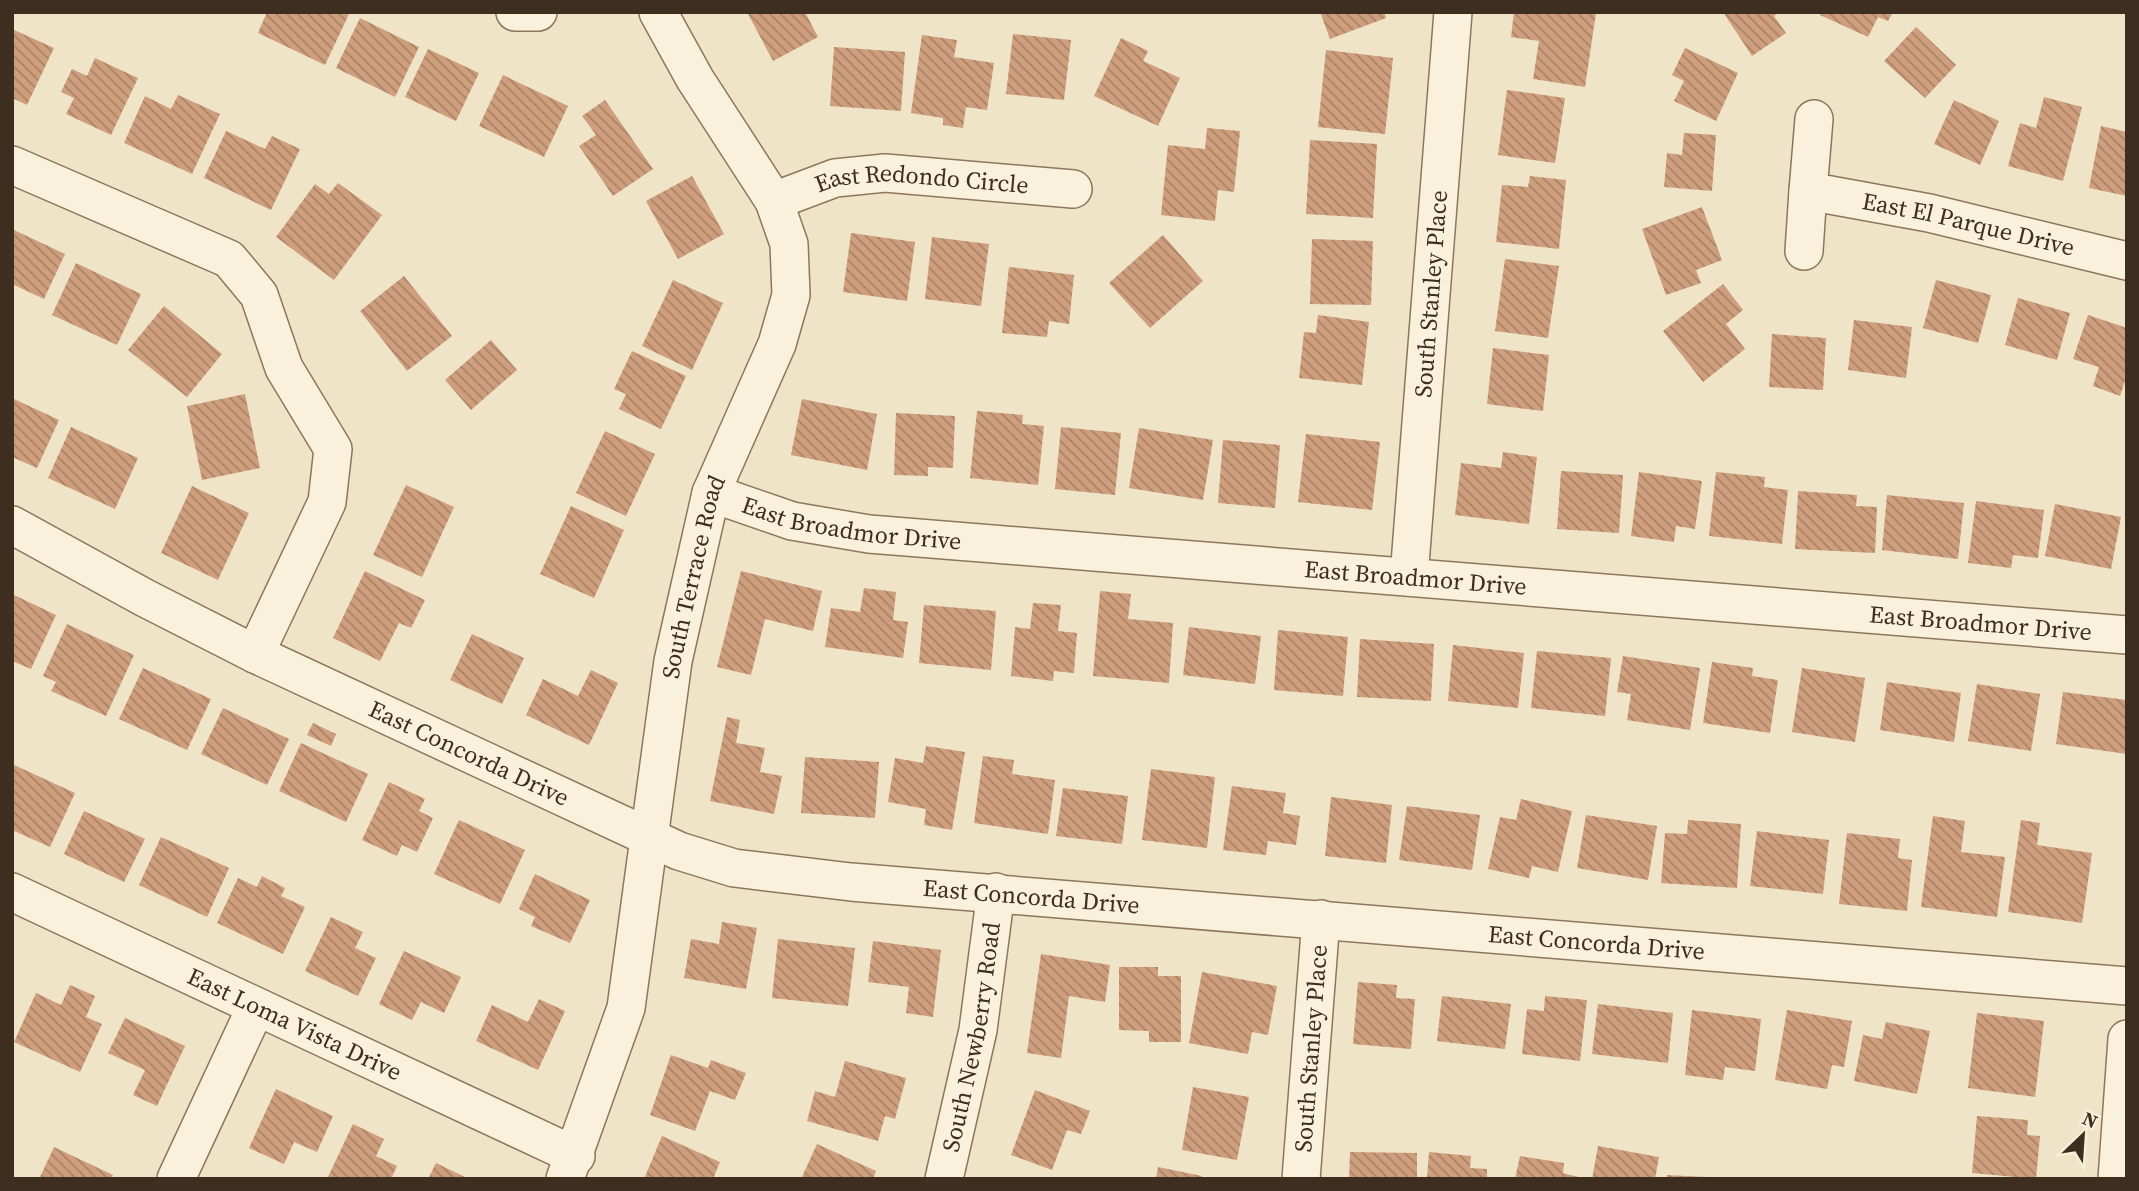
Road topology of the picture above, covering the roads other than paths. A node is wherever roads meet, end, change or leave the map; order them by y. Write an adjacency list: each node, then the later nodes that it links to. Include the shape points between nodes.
1 (516, 12): 2 (street)
2 (538, 12)
3 (658, 12): 9 (street, South Terrace Road, via 695,79)
4 (1453, 12): 14 (street, South Stanley Place)
5 (1814, 119): 8 (street)
6 (12, 165): 16 (street, via 229,259 260,295 284,368 333,449 327,502)
7 (1073, 189): 9 (street, East Redondo Circle, via 885,173 835,178)
8 (1808, 191): 10 (street); 11 (street, East El Parque Drive, via 1930,213)
9 (774, 201): 12 (street, South Terrace Road, via 789,244 787,312)
10 (1804, 251)
11 (2127, 261)
12 (710, 493): 14 (street, East Broadmor Drive, via 792,521 856,533); 17 (street, South Terrace Road, via 673,661)
13 (12, 525): 16 (street, East Concorda Drive)
14 (1409, 577): 15 (street, East Broadmor Drive)
15 (2127, 635)
16 (256, 654): 17 (street, East Concorda Drive)
17 (650, 838): 19 (street, East Concorda Drive, via 704,860 761,872); 24 (street, South Terrace Road, via 626,1007)
18 (12, 892): 22 (street, East Loma Vista Drive)
19 (996, 892): 20 (street, East Concorda Drive); 26 (street, South Newberry Road, via 978,1030)
20 (1321, 919): 21 (street, East Concorda Drive); 27 (street, South Stanley Place)
21 (2127, 986)
22 (256, 1007): 24 (street, East Loma Vista Drive); 25 (street)
23 (2127, 1038): 28 (street)
24 (570, 1168)
25 (176, 1179)
26 (944, 1179)
27 (1301, 1179)
28 (2117, 1179)

